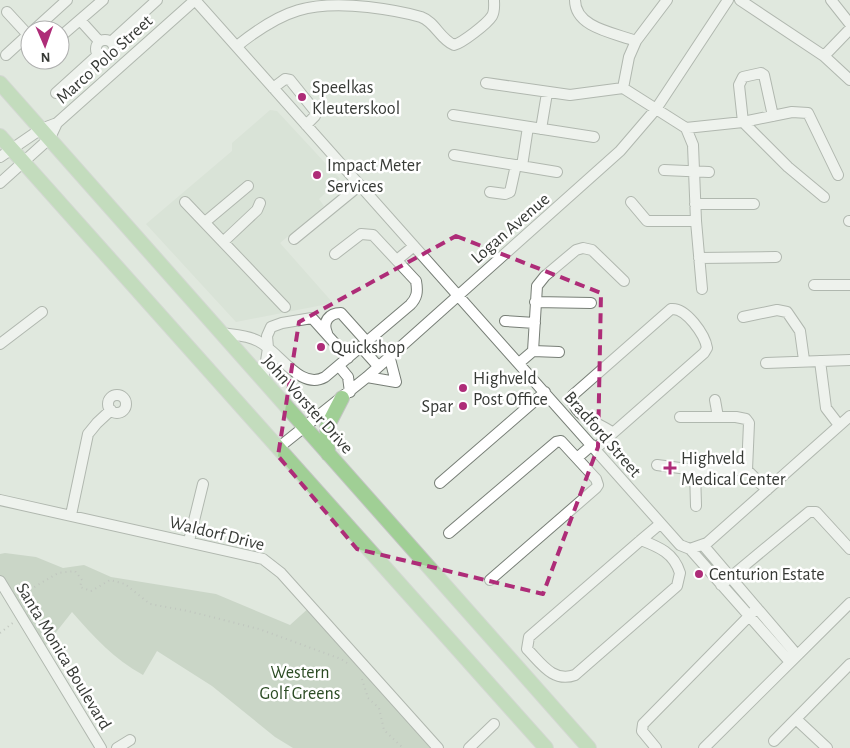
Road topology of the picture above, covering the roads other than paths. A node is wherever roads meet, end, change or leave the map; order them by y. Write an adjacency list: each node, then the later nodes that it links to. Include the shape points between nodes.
1 (67, 0): 13 (street)
2 (103, 0): 14 (street)
3 (157, 0): 21 (street)
4 (195, 0): 23 (street, Bradford Street); 28 (street, Marco Polo Street)
5 (494, 0): 11 (street, via 490,18 454,45 430,21 421,17)
6 (575, 0): 20 (street, via 578,15 585,21)
7 (667, 0): 20 (street)
8 (728, 0): 40 (street, Logan Avenue)
9 (740, 0): 27 (street)
10 (831, 0): 16 (street)
11 (343, 2): 23 (street, via 294,10 262,26)
12 (8, 12): 15 (street)
13 (45, 20)
14 (80, 20): 17 (street); 19 (street)
15 (20, 24)
16 (850, 24)
17 (70, 28)
18 (850, 29): 27 (street)
19 (99, 41): 21 (street, via 106,39); 25 (street, via 95,48)
20 (636, 41): 33 (street)
21 (111, 42): 26 (street, via 114,50)
22 (20, 43): 24 (street)
23 (237, 46): 32 (street, Bradford Street)
24 (6, 55)
25 (98, 55): 26 (street, via 104,58); 36 (street)
26 (111, 56): 28 (street)
27 (824, 56): 29 (street)
28 (121, 66): 48 (street, Marco Polo Street)
29 (850, 80)
30 (0, 83): 48 (main road, John Vorster Drive)
31 (486, 83): 35 (street)
32 (273, 88): 34 (street, via 288,79); 37 (street, Bradford Street)
33 (623, 88): 35 (street, via 570,96); 40 (street)
34 (297, 89): 37 (street); 38 (street)
35 (548, 92): 47 (street)
36 (56, 93)
37 (284, 100): 39 (street, Bradford Street)
38 (306, 100): 39 (street); 44 (street, via 316,114)
39 (293, 110): 44 (street, Bradford Street)
40 (656, 110): 46 (street); 83 (street, Logan Avenue, via 620,151)
41 (453, 115): 45 (street)
42 (773, 116): 43 (street); 43 (street, via 764,75 744,76 739,85); 59 (street, via 792,112 808,114)
43 (744, 122): 46 (street); 64 (street, via 788,167)
44 (306, 125): 61 (street, Bradford Street)
45 (528, 127): 47 (street); 54 (street)
46 (686, 128): 57 (street, via 693,145)
47 (541, 129): 50 (street)
48 (45, 133): 51 (street); 53 (street); 91 (main road, John Vorster Drive)
49 (0, 136): 51 (main road)
50 (594, 138)
51 (6, 153): 53 (main road)
52 (454, 155): 54 (street)
53 (24, 161): 60 (street); 120 (main road)
54 (519, 166): 56 (street); 63 (street, via 510,192)
55 (664, 170): 57 (street)
56 (557, 172)
57 (694, 172): 58 (street); 68 (street)
58 (709, 172)
59 (838, 175)
60 (0, 183)
61 (360, 185): 72 (street); 74 (street, Bradford Street)
62 (248, 186): 71 (street)
63 (490, 192)
64 (824, 197)
65 (185, 202): 71 (street)
66 (631, 202): 70 (street, via 647,222)
67 (260, 204): 73 (street)
68 (695, 204): 69 (street); 70 (street)
69 (754, 204)
70 (696, 221): 77 (street)
71 (205, 222): 73 (street)
72 (294, 239)
73 (223, 242): 86 (street)
74 (414, 246): 78 (street); 83 (street, Bradford Street)
75 (335, 254): 78 (street, via 356,237 370,233)
76 (776, 257): 77 (street)
77 (699, 258): 82 (street)
78 (397, 260): 94 (street, via 416,281 416,298)
79 (624, 281): 84 (street, via 598,253 584,248 576,250 545,276 538,286)
80 (814, 285): 81 (street)
81 (850, 285)
82 (702, 289)
83 (457, 296): 98 (street, Logan Avenue); 103 (street, Bradford Street)
84 (535, 302): 85 (street); 90 (street)
85 (591, 303)
86 (285, 307)
87 (42, 312): 93 (street)
88 (743, 317): 100 (street, via 777,310 787,312 800,331)
89 (506, 321): 90 (street)
90 (535, 323): 96 (street)
91 (221, 333): 95 (street, via 245,336); 108 (main road, John Vorster Drive)
92 (327, 334): 94 (street, via 327,319 341,313); 95 (street, via 312,318 282,323 271,327 268,332); 99 (street)
93 (0, 344)
94 (364, 345): 99 (street); 106 (street)
95 (268, 348): 105 (street, via 298,375 310,381 322,379); 108 (street)
96 (533, 351): 97 (street); 103 (street)
97 (559, 352)
98 (390, 356): 106 (street, Logan Avenue); 107 (street, via 396,382)
99 (348, 358): 105 (street)
100 (804, 360): 102 (street); 104 (street)
101 (850, 360): 102 (street)
102 (820, 361): 116 (street, via 826,408)
103 (519, 363): 109 (street, Bradford Street)
104 (766, 363)
105 (339, 366): 110 (street, via 348,377)
106 (378, 366): 107 (street, Logan Avenue)
107 (367, 377): 110 (street, Logan Avenue)
108 (262, 381): 117 (main road, John Vorster Drive)
109 (545, 392): 119 (street, Bradford Street); 126 (street)
110 (346, 395): 117 (street, Logan Avenue); 121 (main road, via 327,427)
111 (715, 400): 114 (street)
112 (111, 410): 131 (street, via 88,434)
113 (850, 416): 116 (street)
114 (718, 417): 115 (street); 125 (street, via 748,421)
115 (680, 418)
116 (839, 425): 128 (street)
117 (304, 428): 120 (street, Logan Avenue); 121 (main road, John Vorster Drive)
118 (613, 433): 118 (street, via 588,420 574,404 574,395 666,312 679,310 704,337 706,350); 119 (street)
119 (594, 447): 122 (street); 132 (street, Bradford Street)
120 (278, 448): 155 (main road)
121 (328, 454): 156 (main road, John Vorster Drive)
122 (577, 458): 133 (street, via 561,442 554,443); 140 (street, via 596,479 596,488)
123 (657, 466): 124 (street)
124 (696, 470): 125 (street); 130 (street)
125 (747, 470): 128 (street)
126 (440, 483)
127 (203, 484): 135 (street)
128 (767, 490): 136 (street)
129 (0, 500): 131 (street, Waldorf Drive)
130 (696, 506)
131 (71, 515): 135 (street, Waldorf Drive)
132 (660, 524): 134 (street); 137 (street, Bradford Street, via 680,545)
133 (449, 533)
134 (641, 540): 134 (street, via 671,556 680,573 677,586 575,675 567,678 553,675 527,649 530,637)
135 (189, 541): 154 (street, Waldorf Drive, via 250,555 272,565)
136 (703, 546): 137 (street); 139 (street)
137 (690, 549): 142 (street, Bradford Street)
138 (850, 550): 139 (street, via 816,512 809,512)
139 (731, 577): 142 (street); 144 (street)
140 (490, 580)
141 (0, 581): 152 (street, Santa Monica Boulevard)
142 (721, 585): 144 (street, Bradford Street)
143 (850, 603): 145 (street)
144 (753, 612): 145 (street); 157 (street, via 643,724 642,731)
145 (793, 659): 158 (street)
146 (850, 664): 147 (street)
147 (796, 719): 150 (street); 159 (street)
148 (494, 724): 151 (street)
149 (130, 740): 153 (street)
150 (774, 741)
151 (476, 746)
152 (101, 748)
153 (117, 748)
154 (438, 748)
155 (546, 748)
156 (589, 748)
157 (656, 748)
158 (704, 748)
159 (827, 748)

